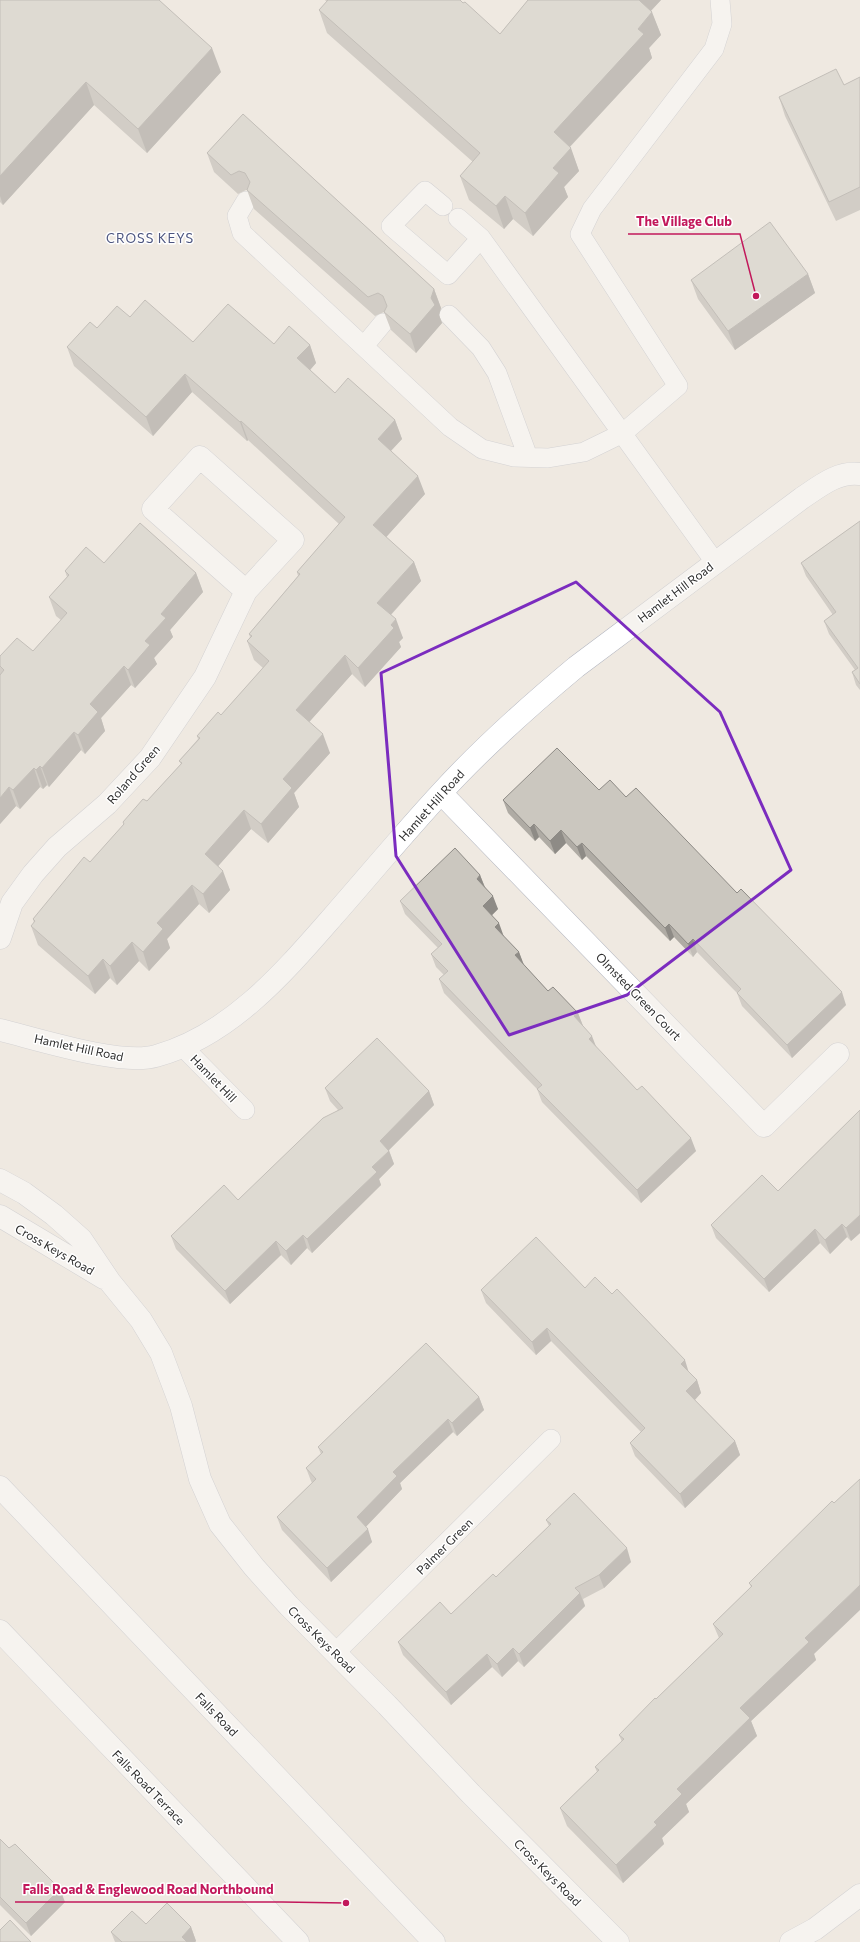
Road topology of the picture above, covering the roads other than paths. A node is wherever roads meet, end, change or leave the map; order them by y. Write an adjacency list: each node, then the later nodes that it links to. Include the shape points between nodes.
1 (720, 0): 9 (lane, via 722,24 714,49 592,209 580,234 678,386)
2 (246, 201): 8 (lane, via 237,216 242,233)
3 (443, 206): 5 (lane, via 425,191 392,226 448,275)
4 (458, 218): 5 (lane)
5 (481, 238): 9 (lane)
6 (449, 315): 10 (lane, via 482,348 497,373)
7 (383, 324): 8 (lane)
8 (364, 346): 10 (lane, via 450,427 482,449 514,457)
9 (622, 433): 10 (lane, via 584,452 548,458); 12 (lane)
10 (528, 457)
11 (855, 473): 12 (street, Hamlet Hill Road, via 830,480)
12 (715, 562): 14 (street, Hamlet Hill Road, via 546,692)
13 (246, 592): 13 (street, Roland Green, via 293,540 200,457 153,509); 15 (street, Roland Green, via 205,677 150,758 107,804 57,847 33,874 12,903)
14 (441, 793): 17 (street, Hamlet Hill Road, via 262,994 207,1034); 18 (street, Olmsted Green Court, via 764,1126)
15 (0, 938)
16 (0, 1030): 17 (street, Hamlet Hill Road, via 91,1052 137,1059 155,1056)
17 (182, 1046): 19 (lane, Hamlet Hill)
18 (838, 1054)
19 (245, 1110)
20 (0, 1180): 22 (street, Cross Keys Road, via 54,1214 81,1239)
21 (0, 1216): 22 (street, Cross Keys Road)
22 (110, 1282): 26 (street, Cross Keys Road, via 141,1320 161,1353 181,1406 200,1479 220,1524 289,1606)
23 (551, 1439): 26 (lane, Palmer Green)
24 (0, 1487): 29 (street, Falls Road)
25 (0, 1631): 28 (street, Falls Road Terrace)
26 (336, 1652): 30 (street, Cross Keys Road, via 471,1794)
27 (860, 1895): 31 (street, via 815,1929)
28 (298, 1942)
29 (434, 1942)
30 (618, 1942)
31 (791, 1942)

